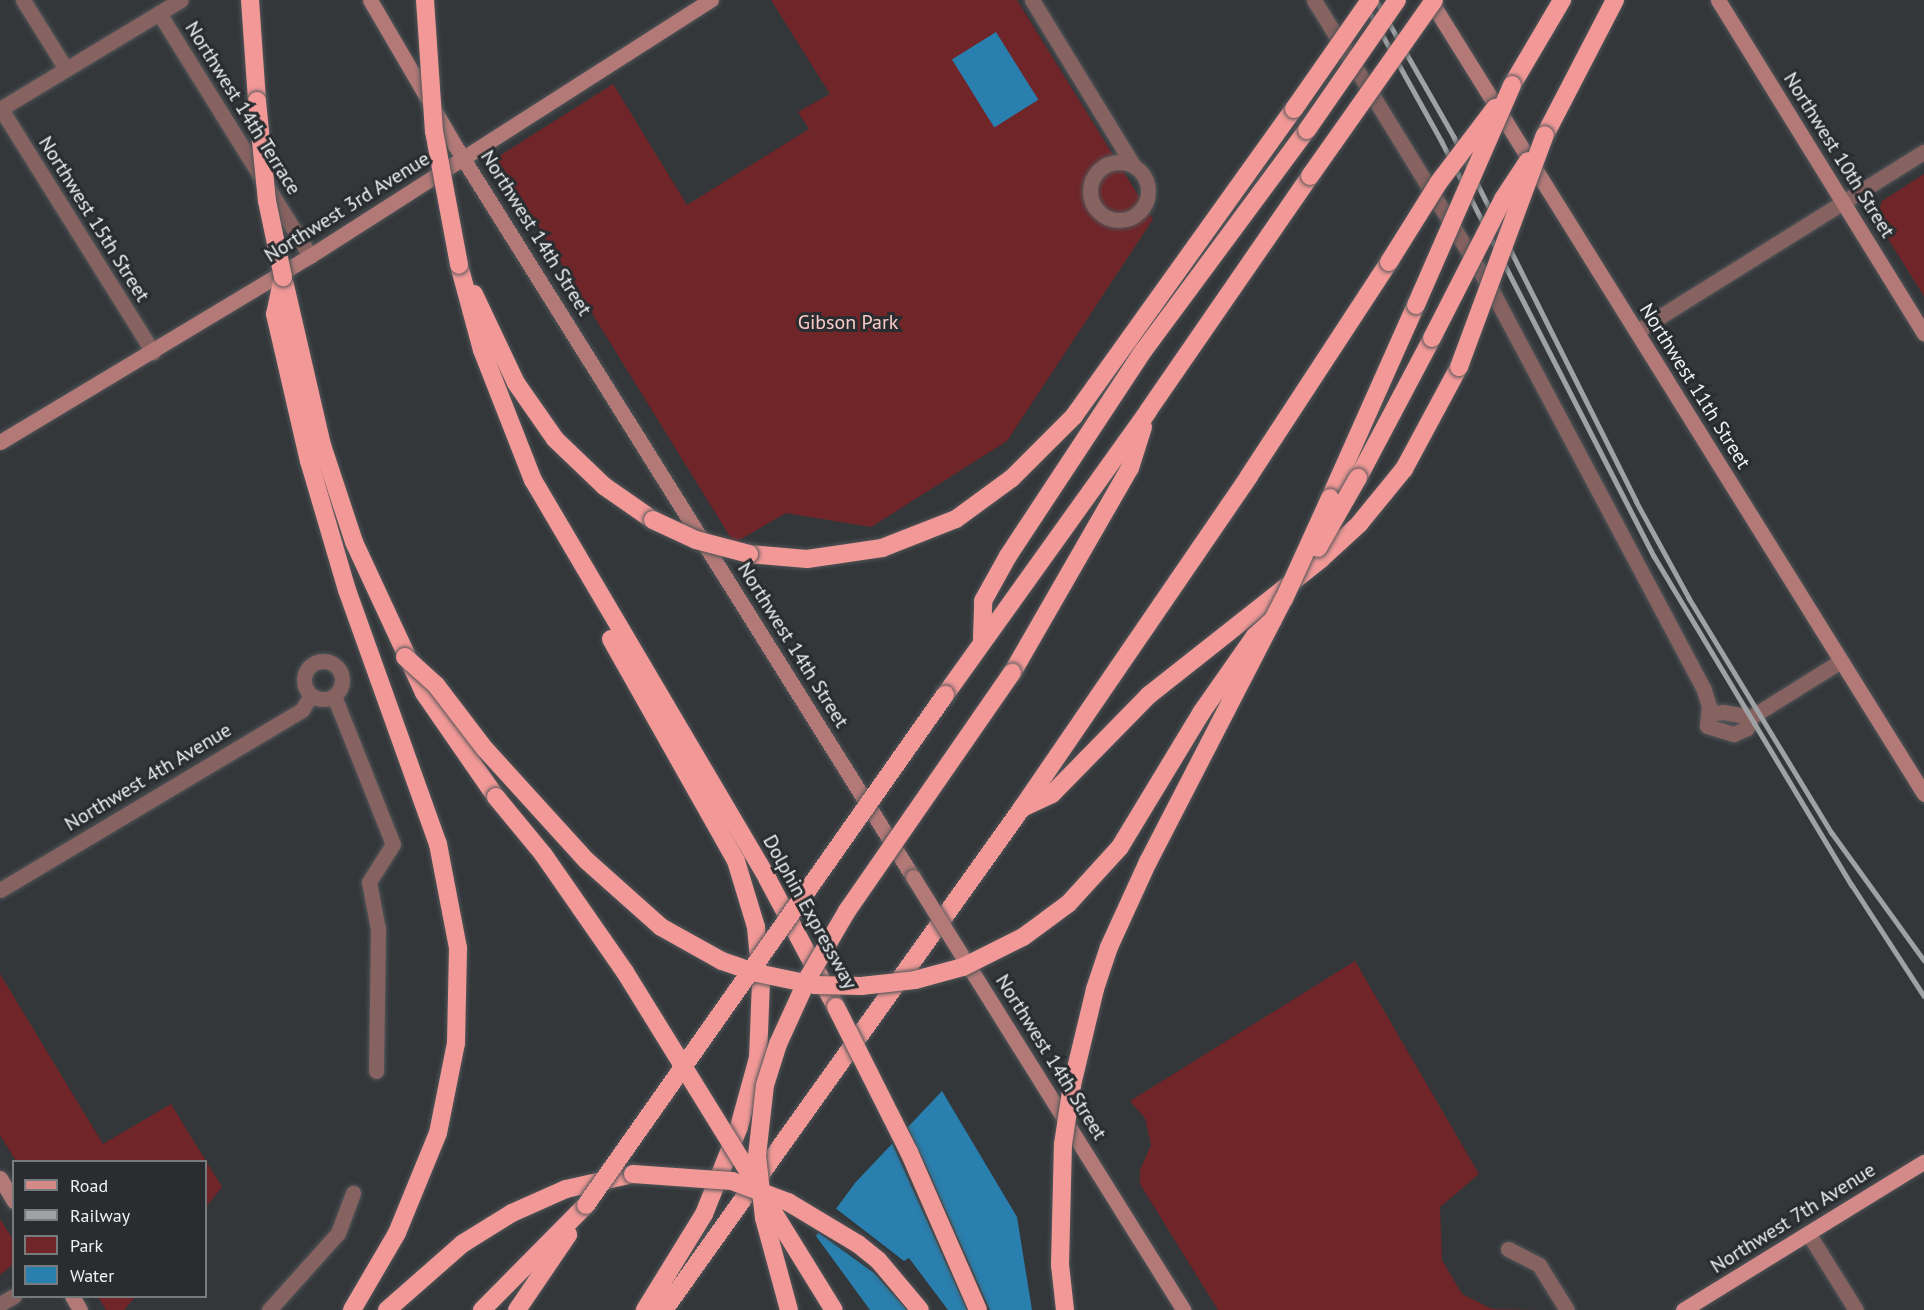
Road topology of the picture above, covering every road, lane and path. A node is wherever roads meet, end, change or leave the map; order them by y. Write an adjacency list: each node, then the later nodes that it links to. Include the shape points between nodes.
1 (23, 0): 16 (street)
2 (182, 0): 15 (street)
3 (250, 0): 26 (highway, bridge, via 267,201)
4 (370, 0): 21 (street, Northwest 14th Street)
5 (425, 0): 25 (highway, bridge, via 438,166)
6 (711, 0): 21 (street, Northwest 3rd Avenue)
7 (1032, 0): 22 (street)
8 (1314, 0): 41 (street, via 1483,275 1704,690)
9 (1370, 0): 25 (highway, bridge, via 1074,416 1005,484 956,519 882,548 824,558 749,554 696,540 654,520 604,486 555,439 516,383)
10 (1397, 0): 35 (highway, bridge, via 1307,130 1144,350 1008,556 983,601)
11 (1432, 0): 27 (street, Northwest 11th Street); 30 (highway, bridge)
12 (1562, 0): 17 (highway)
13 (1615, 0): 19 (highway)
14 (1718, 0): 23 (street, Northwest 10th Street)
15 (159, 13): 16 (street); 24 (street, Northwest 14th Terrace)
16 (66, 69): 18 (street)
17 (1512, 85): 33 (highway, bridge); 43 (highway, bridge, via 1439,182 1249,476)
18 (0, 109): 29 (street, Northwest 15th Street)
19 (1545, 135): 33 (highway, bridge, via 1503,199 1358,478 1296,588); 43 (highway, bridge, via 1459,367 1404,469 1359,524 1321,559 1149,695 1052,794)
20 (1924, 152): 23 (street)
21 (464, 158): 24 (street, Northwest 3rd Avenue); 65 (street, Northwest 14th Street, bridge)
22 (1133, 165)
23 (1843, 202): 27 (street); 28 (street, Northwest 10th Street)
24 (310, 256): 29 (street, Northwest 3rd Avenue)
25 (459, 265): 32 (highway, via 471,313 518,447)
26 (283, 277): 36 (highway, via 337,497); 54 (highway, via 275,314 329,534 438,844 453,909 459,975 456,1043 435,1142 397,1233)
27 (1637, 332): 37 (street, Northwest 11th Street)
28 (1924, 333)
29 (153, 352): 31 (street, Northwest 3rd Avenue)
30 (1148, 411): 35 (highway); 60 (highway, bridge, via 1131,468 1012,673 848,911 809,976 778,1044 765,1085 757,1156 768,1239)
31 (0, 442)
32 (572, 552): 58 (highway, via 575,578 736,861 760,952 760,1038 739,1127 704,1214); 63 (highway, Dolphin Expressway, bridge, via 767,878 909,1152)
33 (1284, 599): 34 (highway, bridge)
34 (1273, 620): 36 (highway, bridge, via 1255,636 1201,712 1120,847 1068,904 1023,937 963,967 915,980 861,986 815,985 757,973 722,961 661,927 587,861 485,749 436,686); 64 (highway, bridge, via 1148,862 1109,947 1095,989 1072,1085 1063,1144 1060,1265)
35 (978, 643): 50 (highway, bridge)
36 (405, 657): 61 (highway, bridge, via 448,732 543,854 643,1000)
37 (1842, 661): 40 (street); 42 (street, Northwest 11th Street)
38 (311, 695): 39 (street, via 322,699); 39 (street, via 304,683 307,669 326,661 338,667 343,680); 44 (street, Northwest 4th Avenue, via 302,710)
39 (334, 696): 45 (street, via 393,844 369,882 378,930)
40 (1751, 717): 41 (street, via 1723,712); 41 (street, via 1747,728 1734,734)
41 (1708, 720)
42 (1924, 794)
43 (1022, 808): 59 (highway)
44 (0, 890)
45 (376, 1071)
46 (1924, 1162): 51 (main road, Northwest 7th Avenue)
47 (0, 1178): 49 (street)
48 (353, 1194): 53 (street, via 338,1233)
49 (12, 1198)
50 (586, 1206): 56 (highway); 57 (highway)
51 (1808, 1233): 67 (main road, Northwest 7th Avenue); 68 (street)
52 (1508, 1249): 66 (street, via 1539,1265)
53 (269, 1310)
54 (352, 1310)
55 (387, 1310): 62 (highway, bridge, via 462,1244 530,1203 579,1185 633,1174 697,1176 766,1192 810,1213 878,1260)
56 (482, 1310)
57 (517, 1310)
58 (645, 1310)
59 (664, 1310)
60 (789, 1310)
61 (834, 1310)
62 (920, 1310)
63 (978, 1310)
64 (1065, 1310)
65 (1184, 1310)
66 (1567, 1310)
67 (1683, 1310)
68 (1856, 1310)

